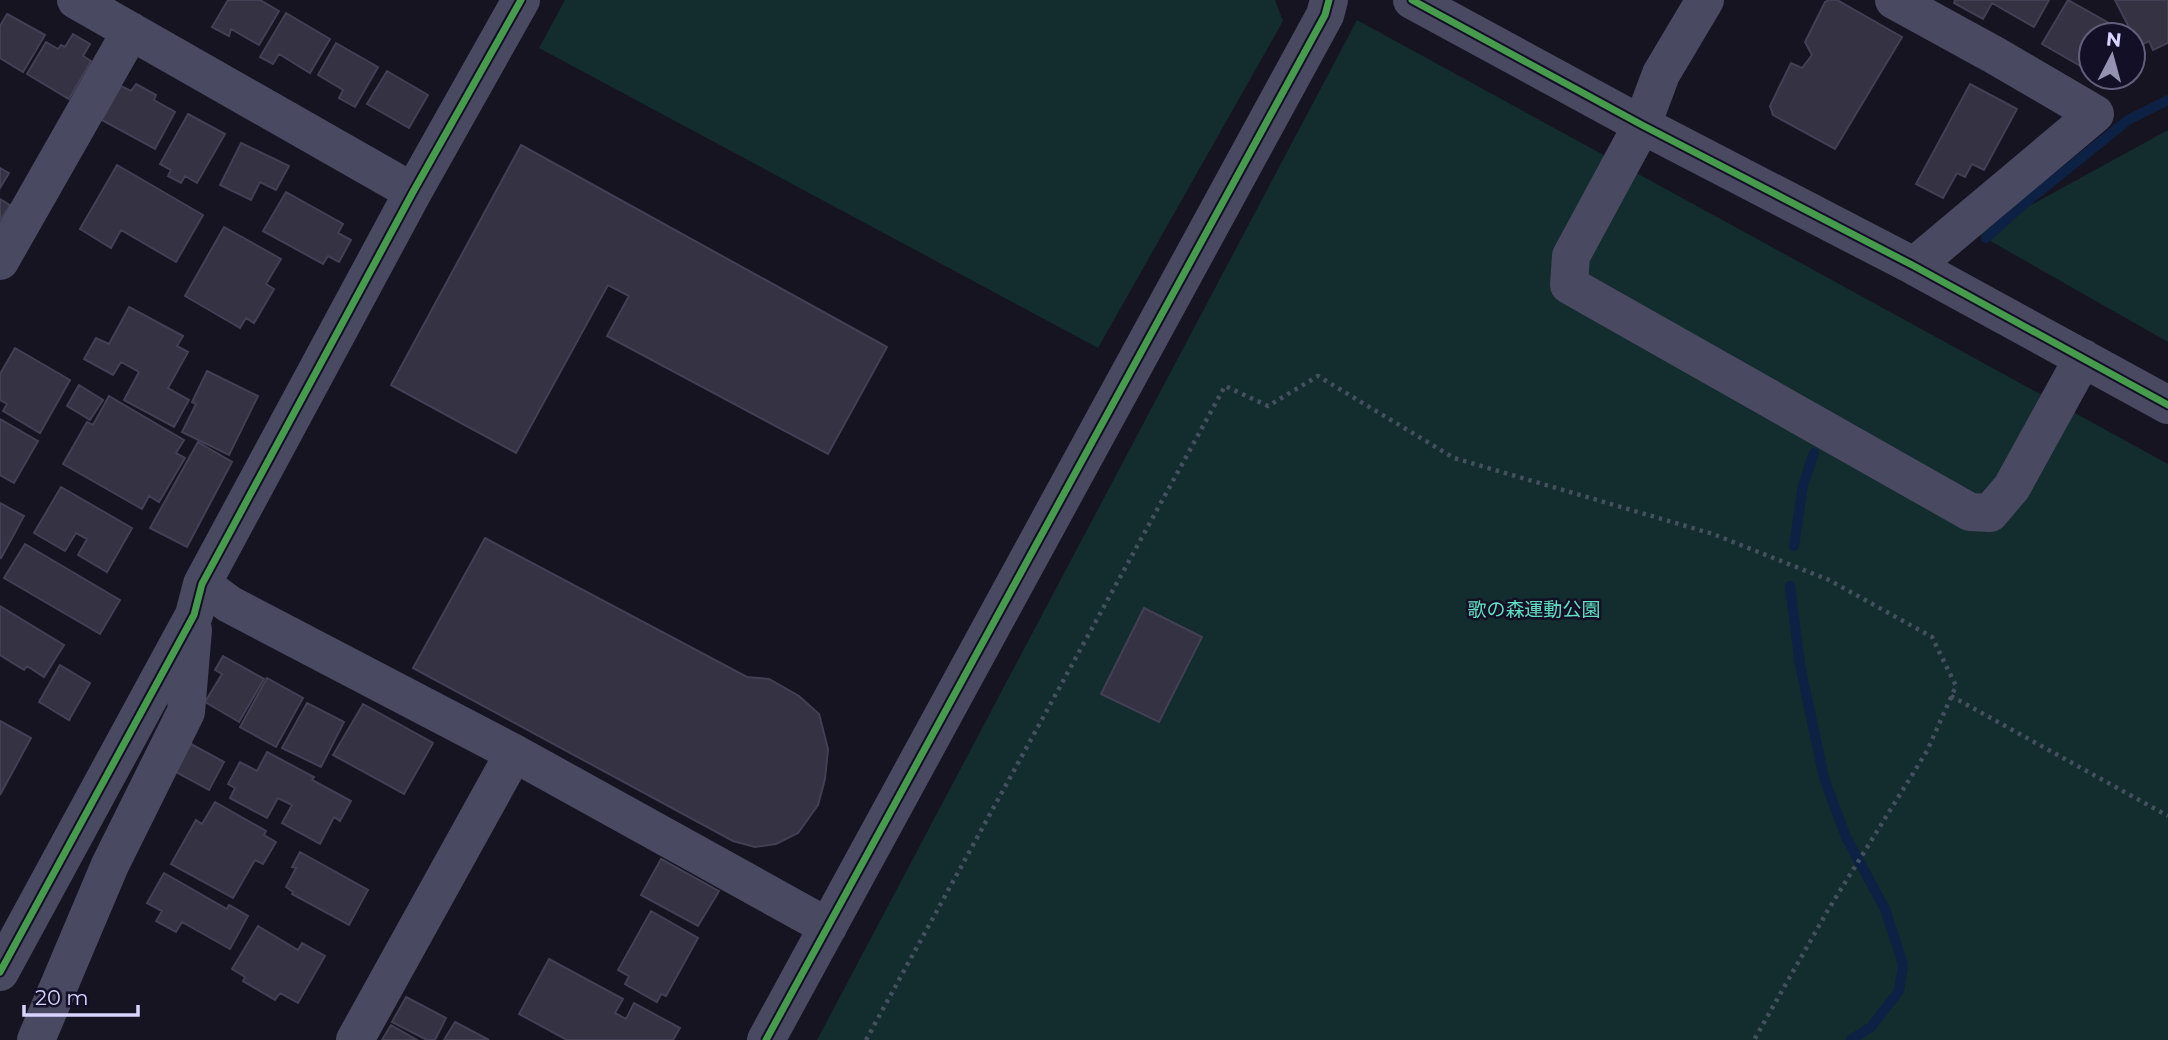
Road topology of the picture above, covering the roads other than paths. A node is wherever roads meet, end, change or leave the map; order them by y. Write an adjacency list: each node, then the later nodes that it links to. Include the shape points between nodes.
1 (521, 0): 8 (street)
2 (1329, 0): 15 (street, via 1325,15)
3 (1412, 0): 7 (street)
4 (1705, 0): 7 (street, via 1661,75)
5 (1894, 0): 10 (street, via 2095,114)
6 (104, 11): 8 (street); 9 (street)
7 (1642, 125): 10 (street); 11 (street, via 1572,257 1569,285 1970,512 1990,513 2012,486)
8 (413, 191): 13 (street)
9 (0, 261)
10 (1914, 266): 11 (street)
11 (2083, 358): 12 (street)
12 (2168, 405)
13 (198, 600): 14 (street, via 229,604); 16 (street); 17 (street, via 186,712 110,865)
14 (514, 753): 15 (street); 18 (street)
15 (828, 927): 19 (street)
16 (0, 972)
17 (36, 1040)
18 (355, 1040)
19 (766, 1040)

